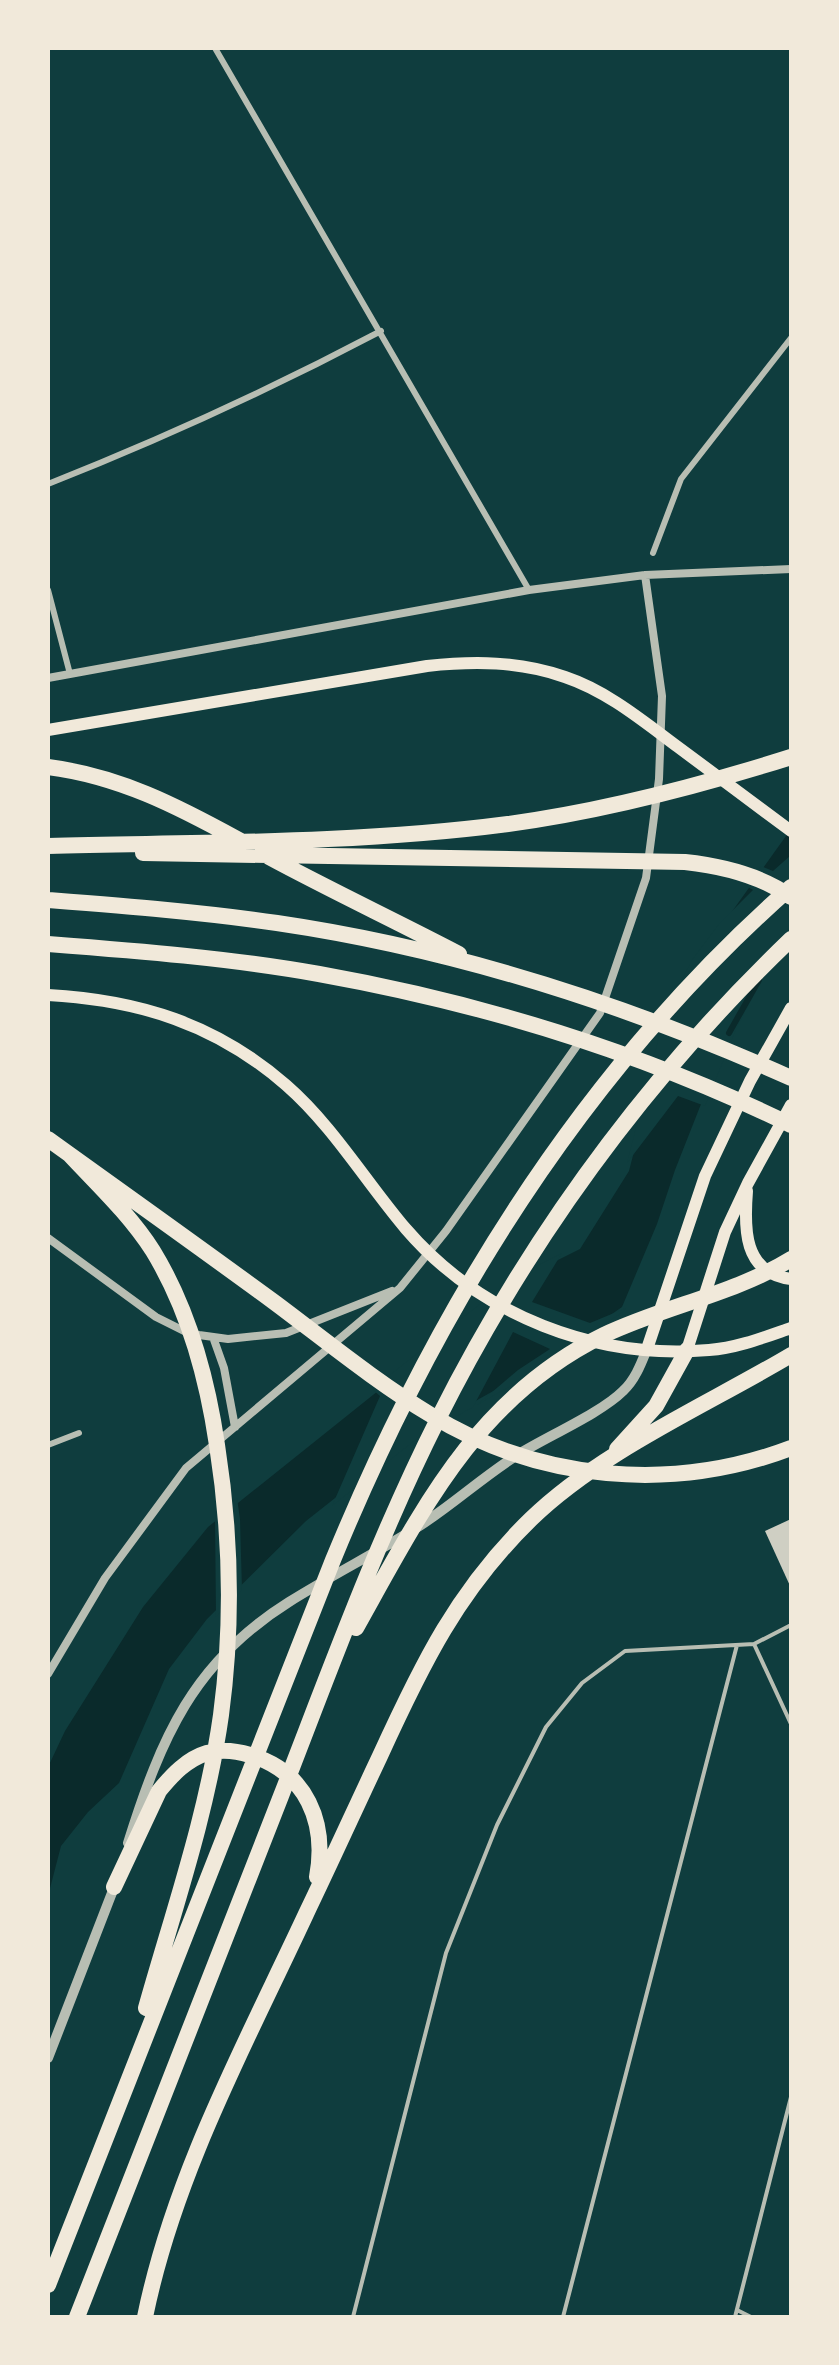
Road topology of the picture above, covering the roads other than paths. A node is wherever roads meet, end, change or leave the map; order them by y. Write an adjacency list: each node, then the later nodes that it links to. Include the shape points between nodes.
1 (215, 48): 2 (street)
2 (381, 331): 4 (street, via 197,422); 9 (street)
3 (791, 338): 5 (street, via 681,479)
4 (48, 484)
5 (653, 553)
6 (791, 569): 7 (street)
7 (645, 575): 9 (street); 34 (street, via 662,696 659,779 646,878 600,1013)
8 (48, 590): 10 (street)
9 (529, 590): 10 (street)
10 (70, 674): 11 (street)
11 (48, 678)
12 (48, 730): 15 (main road, via 427,666 493,662 544,670 583,684 620,705)
13 (791, 757): 16 (highway, via 632,801 452,831)
14 (48, 767): 22 (highway, via 118,781 166,801)
15 (791, 831)
16 (48, 848): 18 (highway, via 685,862 750,876)
17 (791, 887): 54 (highway, via 713,961 621,1065 521,1200 447,1320 354,1508)
18 (791, 897)
19 (48, 900): 22 (highway, via 279,923)
20 (791, 939): 49 (highway, via 714,1016 651,1090 515,1280 416,1465)
21 (53, 945): 27 (highway, via 317,974 473,1008 616,1052)
22 (485, 968): 25 (highway, via 645,1019)
23 (48, 995): 37 (main road, via 141,1007 241,1051 287,1086 407,1230 463,1282 540,1325 598,1344)
24 (791, 1008): 37 (main road, via 705,1176)
25 (791, 1078)
26 (791, 1105): 30 (main road)
27 (791, 1125)
28 (48, 1139): 29 (highway)
29 (70, 1155): 43 (highway, via 407,1400 484,1443 540,1463 632,1475 718,1469); 54 (highway, via 136,1227 178,1297 209,1397 227,1533 227,1650 216,1743)
30 (748, 1183): 33 (main road, via 744,1219 750,1248 767,1271); 38 (main road, via 725,1232)
31 (48, 1238): 36 (street, via 156,1317 188,1333)
32 (791, 1259): 49 (highway, via 594,1341 551,1366 501,1408 469,1442 430,1498)
33 (791, 1279)
34 (400, 1288): 36 (street, via 286,1333); 40 (street)
35 (791, 1328): 38 (main road, via 734,1346)
36 (213, 1337): 40 (street)
37 (647, 1349): 38 (main road); 51 (street, via 633,1378 613,1400 504,1463 422,1524 289,1602 221,1656 190,1695 169,1736)
38 (687, 1350): 44 (highway, via 656,1406)
39 (791, 1355): 44 (highway)
40 (235, 1427): 48 (street, via 186,1468 105,1578)
41 (79, 1433): 42 (street)
42 (48, 1445)
43 (791, 1448)
44 (597, 1466): 52 (highway, via 533,1516 454,1610 420,1670)
45 (791, 1625): 46 (lane)
46 (754, 1644): 47 (lane); 50 (lane)
47 (737, 1645): 61 (lane, via 625,1651 582,1683 546,1727 497,1825 446,1953); 62 (lane)
48 (48, 1674)
49 (324, 1685): 59 (highway)
50 (791, 1724)
51 (114, 1887): 52 (highway, via 152,1803 171,1777 210,1752 241,1752 290,1777 318,1823 322,1842 317,1878); 53 (street)
52 (293, 1943): 60 (highway, via 190,2168 165,2236)
53 (48, 2058)
54 (122, 2097): 57 (highway)
55 (791, 2097): 56 (lane)
56 (789, 2113): 58 (lane)
57 (48, 2285)
58 (737, 2310): 63 (lane); 64 (lane)
59 (77, 2317)
60 (145, 2317)
61 (353, 2317)
62 (563, 2317)
63 (735, 2317)
64 (751, 2317)

